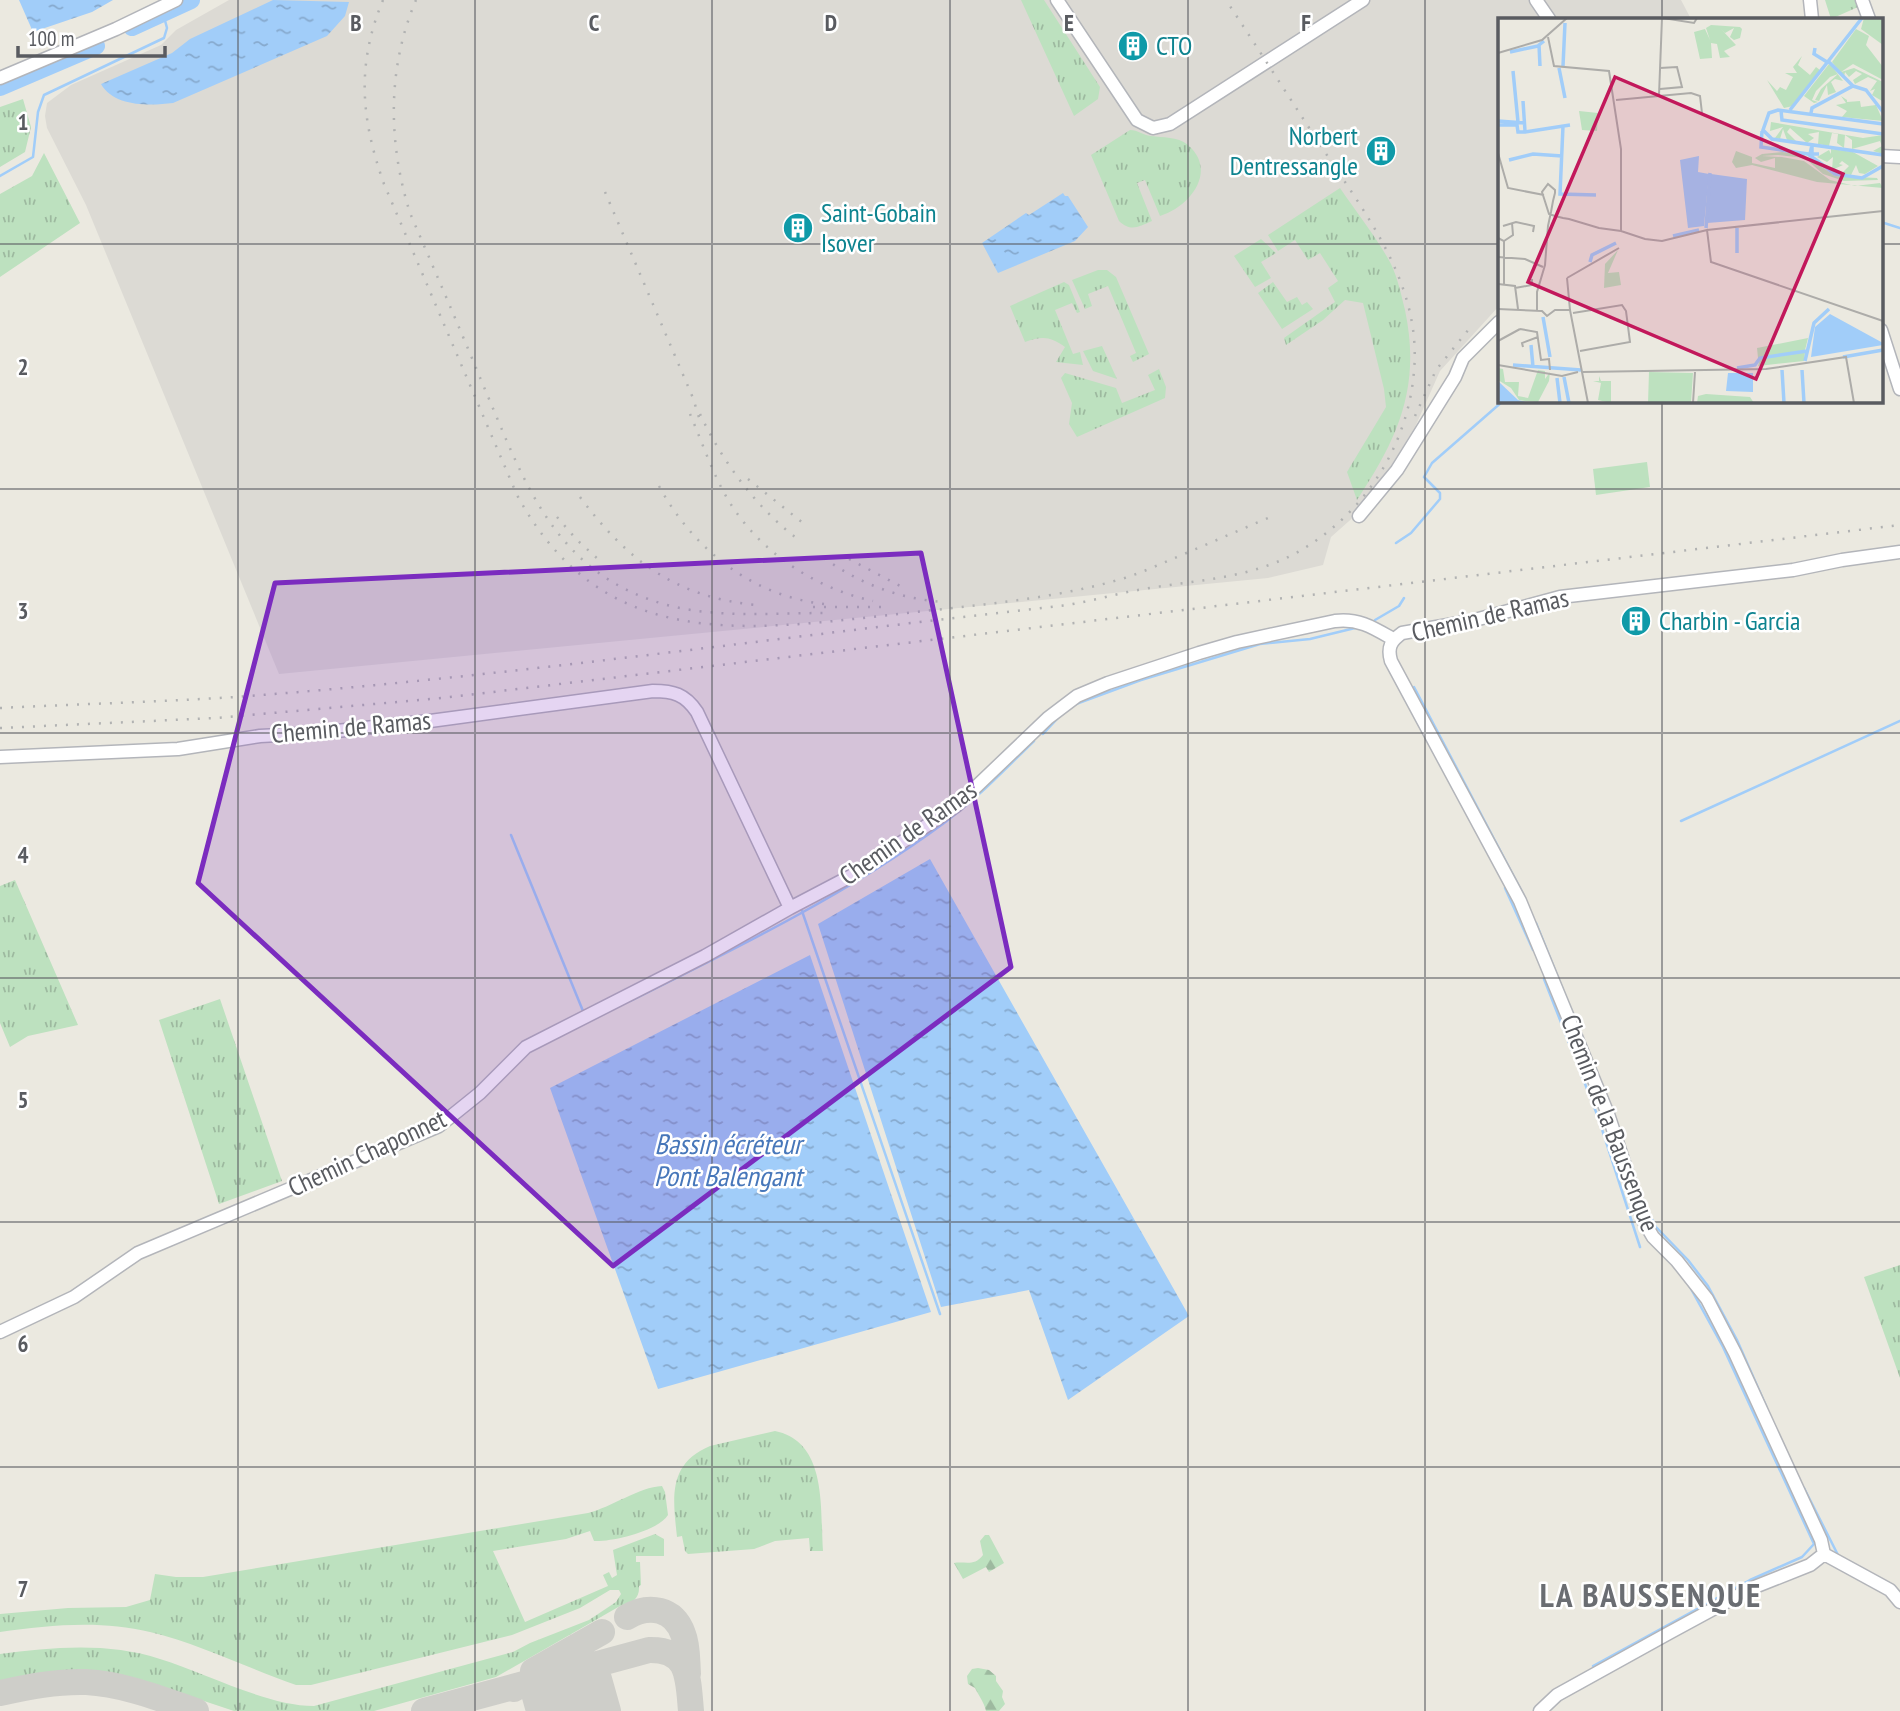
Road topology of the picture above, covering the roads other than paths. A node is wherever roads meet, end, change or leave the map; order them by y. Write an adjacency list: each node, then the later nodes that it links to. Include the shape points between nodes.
1 (176, 0): 10 (street)
2 (1057, 0): 3 (street, via 1137,120 1153,128 1170,124)
3 (1363, 0)
4 (1536, 0): 7 (street)
5 (1810, 0): 8 (street)
6 (1862, 0): 9 (street)
7 (1548, 18)
8 (1812, 18)
9 (1869, 18)
10 (0, 79)
11 (1882, 156): 12 (street)
12 (1900, 157)
13 (1498, 322): 16 (street, via 1463,358 1397,470)
14 (1882, 333): 15 (street)
15 (1900, 389)
16 (1359, 516)
17 (1900, 552): 18 (street, Chemin de Ramas, via 1793,570 1560,597 1471,621 1402,633)
18 (1393, 639): 20 (street, Chemin de Ramas, via 1364,622 1335,621 1199,653 1077,696 956,806 851,876); 22 (street, Chemin de la Baussenque, via 1388,652 1391,661 1520,901 1603,1102 1643,1220 1707,1299)
19 (0, 757): 20 (street, Chemin de Ramas, via 178,750 260,736 674,692 697,712)
20 (790, 908): 21 (street, Chemin Chaponnet, via 526,1047 439,1126 138,1253 74,1297)
21 (0, 1332)
22 (1824, 1555): 23 (street, via 1889,1590); 24 (street, via 1669,1633 1557,1695)
23 (1900, 1602)
24 (1540, 1711)

